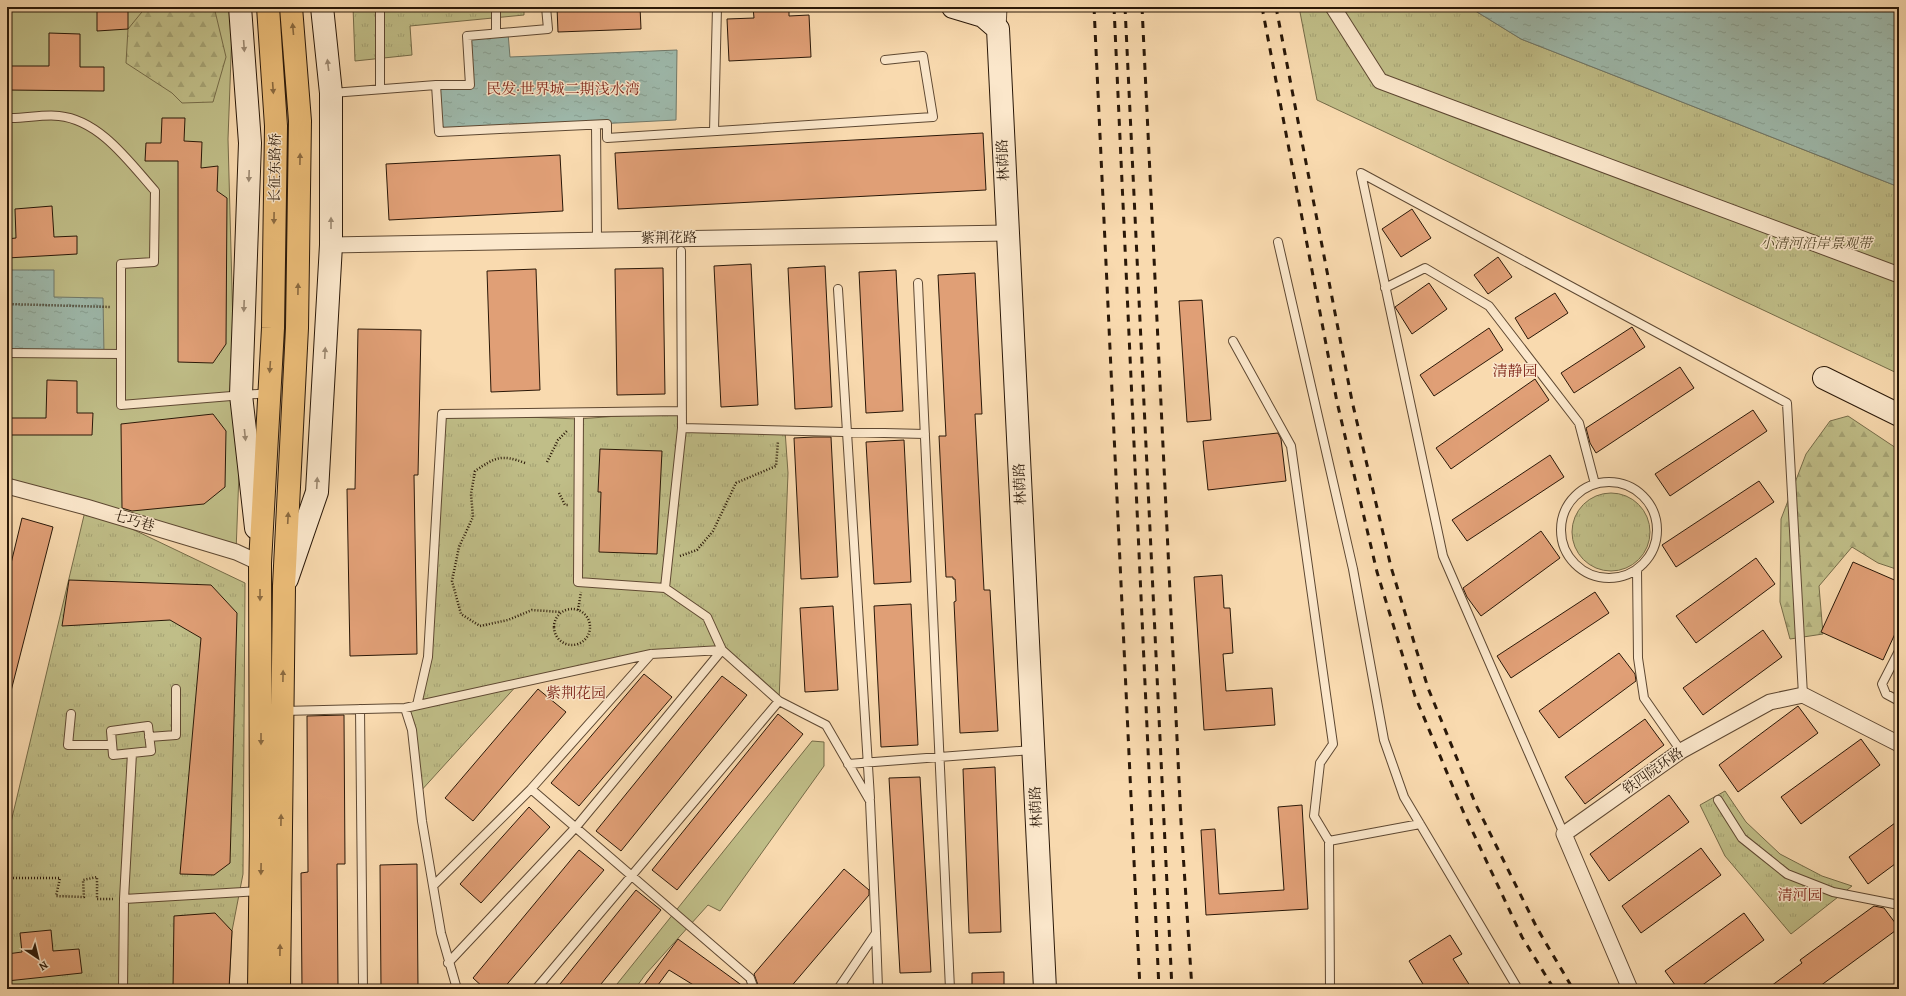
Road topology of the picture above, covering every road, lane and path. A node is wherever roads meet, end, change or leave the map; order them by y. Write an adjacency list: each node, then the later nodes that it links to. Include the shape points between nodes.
1 (240, 7): 37 (street, one-way to 37, via 250,143)
2 (268, 7): 36 (main road, 长征东路桥, one-way to 36, via 276,126 273,328)
3 (291, 7): 53 (main road, 长征东路桥, one-way to 3, via 297,328 300,121)
4 (322, 7): 17 (street, one-way to 4)
5 (380, 7): 16 (lane)
6 (496, 7): 13 (lane)
7 (546, 7): 13 (lane, via 548,29)
8 (717, 7): 20 (lane)
9 (953, 7): 12 (street, via 983,16)
10 (999, 7): 12 (street)
11 (1333, 7): 26 (street, via 1380,81)
12 (998, 29): 21 (street, 林荫路)
13 (496, 33): 15 (lane, via 467,36 470,85)
14 (885, 60): 20 (lane, via 923,56 933,117)
15 (436, 85): 16 (lane); 19 (lane, via 440,132)
16 (380, 89): 17 (lane)
17 (331, 93): 24 (street, one-way to 17)
18 (7, 118): 31 (lane, via 59,116 84,124 115,145 155,191 154,262 121,264)
19 (596, 125): 20 (lane, via 607,124 607,138); 22 (lane)
20 (714, 131)
21 (1007, 233): 22 (street, 紫荆花路); 72 (street, 林荫路)
22 (597, 239): 24 (street, 紫荆花路)
23 (1278, 242): 81 (lane, via 1353,569 1384,740 1404,797)
24 (331, 245): 53 (street, one-way to 24, via 317,492)
25 (682, 251): 38 (lane)
26 (1899, 275)
27 (918, 283): 44 (lane)
28 (1385, 288): 47 (lane, via 1425,268 1489,306 1579,423); 61 (lane, via 1360,173 1787,403); 83 (lane, via 1443,556)
29 (838, 289): 43 (lane)
30 (7, 303): 31 (path)
31 (121, 307): 34 (lane)
32 (1233, 341): 84 (lane, via 1291,446 1333,744 1320,763 1314,816)
33 (7, 353): 34 (lane)
34 (121, 354): 37 (lane, via 121,404)
35 (1824, 378): 39 (street)
36 (269, 393): 37 (lane); 50 (main road, 长征东路桥)
37 (241, 394): 50 (street, one-way to 50)
38 (682, 411): 40 (lane); 41 (lane)
39 (1899, 415)
40 (579, 416): 45 (path, via 558,440); 52 (lane, via 578,582); 64 (lane, via 442,414 428,657)
41 (682, 428): 42 (lane); 49 (lane)
42 (779, 430): 43 (lane); 49 (path, via 776,466 736,483 713,531 697,550)
43 (847, 432): 44 (lane); 76 (lane)
44 (925, 434): 75 (lane)
45 (547, 462)
46 (525, 463): 56 (path, via 509,457 493,459 475,471 471,494 473,517 459,547 452,581 461,614 480,626 508,620 532,610)
47 (1596, 484): 51 (lane, via 1612,482 1628,486 1642,496 1652,509 1657,525 1656,541 1649,557); 51 (lane, via 1580,492 1570,502 1563,516 1563,546 1570,559 1581,570 1594,576 1609,579 1624,576)
48 (7, 486): 50 (street, 七巧巷, via 229,550)
49 (668, 560): 54 (lane)
50 (260, 563): 67 (main road, 长征东路桥, one-way to 67)
51 (1637, 569): 73 (lane, via 1638,658 1644,698)
52 (583, 582): 54 (lane); 55 (path)
53 (284, 586): 67 (main road, 长征东路桥, one-way to 53)
54 (665, 588): 57 (lane, via 707,617)
55 (578, 610): 56 (path); 56 (path, via 587,617 589,628 585,638 575,644 563,642 555,634 554,622)
56 (561, 612)
57 (722, 650): 59 (lane); 62 (lane); 82 (lane)
58 (1899, 651): 63 (lane, via 1882,684 1886,694)
59 (651, 654): 64 (lane); 78 (lane)
60 (176, 689): 69 (lane, via 176,735)
61 (1803, 695): 70 (street); 73 (street, 铁四院环路, via 1770,702)
62 (779, 700): 77 (lane, via 826,725); 85 (lane)
63 (1899, 701)
64 (417, 705): 65 (lane)
65 (405, 708): 66 (lane); 87 (lane, via 412,730 422,821)
66 (360, 709): 67 (lane); 96 (lane)
67 (272, 711): 88 (main road, one-way to 88); 95 (main road, one-way to 67)
68 (72, 714): 71 (lane, via 68,745)
69 (149, 737): 71 (lane, via 148,726 111,731); 74 (lane, via 151,751)
70 (1899, 744)
71 (112, 745): 74 (lane, via 114,755)
72 (1033, 750): 75 (lane); 103 (street, 林荫路)
73 (1681, 751): 83 (street, 铁四院环路)
74 (132, 753): 89 (lane)
75 (939, 756): 76 (lane); 102 (lane)
76 (868, 762): 77 (lane); 80 (lane)
77 (848, 764): 80 (lane)
78 (531, 789): 82 (lane); 87 (lane)
79 (1718, 800): 90 (lane, via 1742,838 1787,874 1833,892)
80 (870, 801): 91 (lane)
81 (1420, 824): 84 (lane); 105 (lane)
82 (576, 827): 85 (lane); 92 (lane)
83 (1564, 834): 106 (street)
84 (1329, 841): 104 (lane)
85 (632, 875): 98 (lane); 99 (lane, via 750,978)
86 (7, 878): 89 (path, via 60,878 56,896 84,897 83,880 97,877 97,899)
87 (434, 885): 92 (lane)
88 (261, 891): 89 (lane); 94 (main road)
89 (124, 899): 93 (lane)
90 (1899, 906)
91 (876, 933): 100 (lane); 101 (lane)
92 (448, 963): 97 (lane)
93 (123, 989)
94 (259, 989)
95 (279, 989)
96 (363, 989)
97 (457, 989)
98 (536, 989)
99 (754, 989)
100 (838, 989)
101 (878, 989)
102 (950, 989)
103 (1046, 989)
104 (1330, 989)
105 (1518, 989)
106 (1630, 989)

